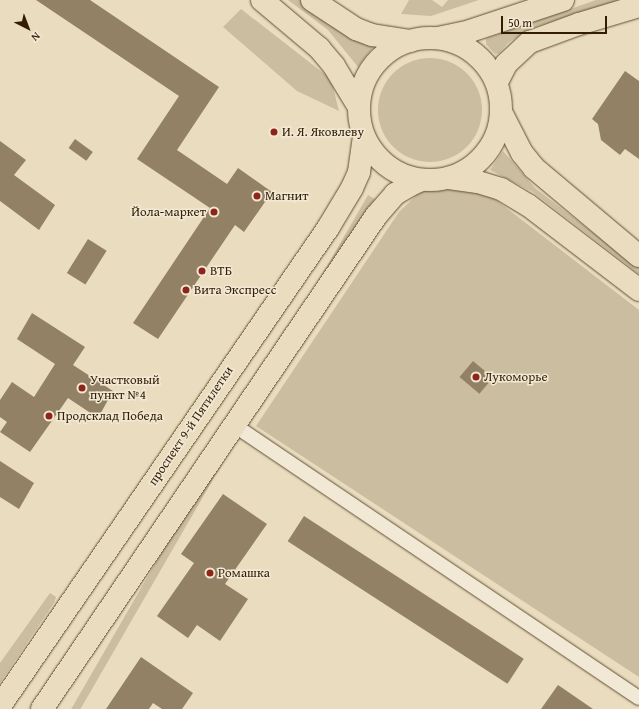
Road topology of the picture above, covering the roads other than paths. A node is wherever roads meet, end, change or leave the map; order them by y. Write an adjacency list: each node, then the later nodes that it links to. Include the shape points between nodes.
1 (262, 0): 8 (main road, via 319,48 334,66)
2 (312, 0): 6 (main road, via 341,21 361,31 390,39)
3 (564, 0): 5 (main road, via 470,31)
4 (639, 6): 7 (main road, via 578,24 530,42 506,64)
5 (434, 38): 6 (main road); 7 (main road, via 454,42 471,50 491,70)
6 (411, 41): 8 (main road, via 395,48 372,68 360,91)
7 (497, 82): 9 (main road)
8 (357, 104): 10 (main road)
9 (501, 112): 11 (main road, via 492,140 479,161 464,172); 13 (main road, via 522,153 534,168)
10 (364, 137): 12 (main road, via 381,161 394,171 407,178); 17 (main road, проспект 9-й Пятилетки, via 356,177 328,228)
11 (449, 178): 12 (main road); 14 (main road, via 478,182 501,189 522,201)
12 (422, 180): 15 (main road, via 395,194 376,216)
13 (639, 256)
14 (639, 290)
15 (234, 425): 16 (street); 18 (main road)
16 (639, 698)
17 (0, 706)
18 (42, 709)

